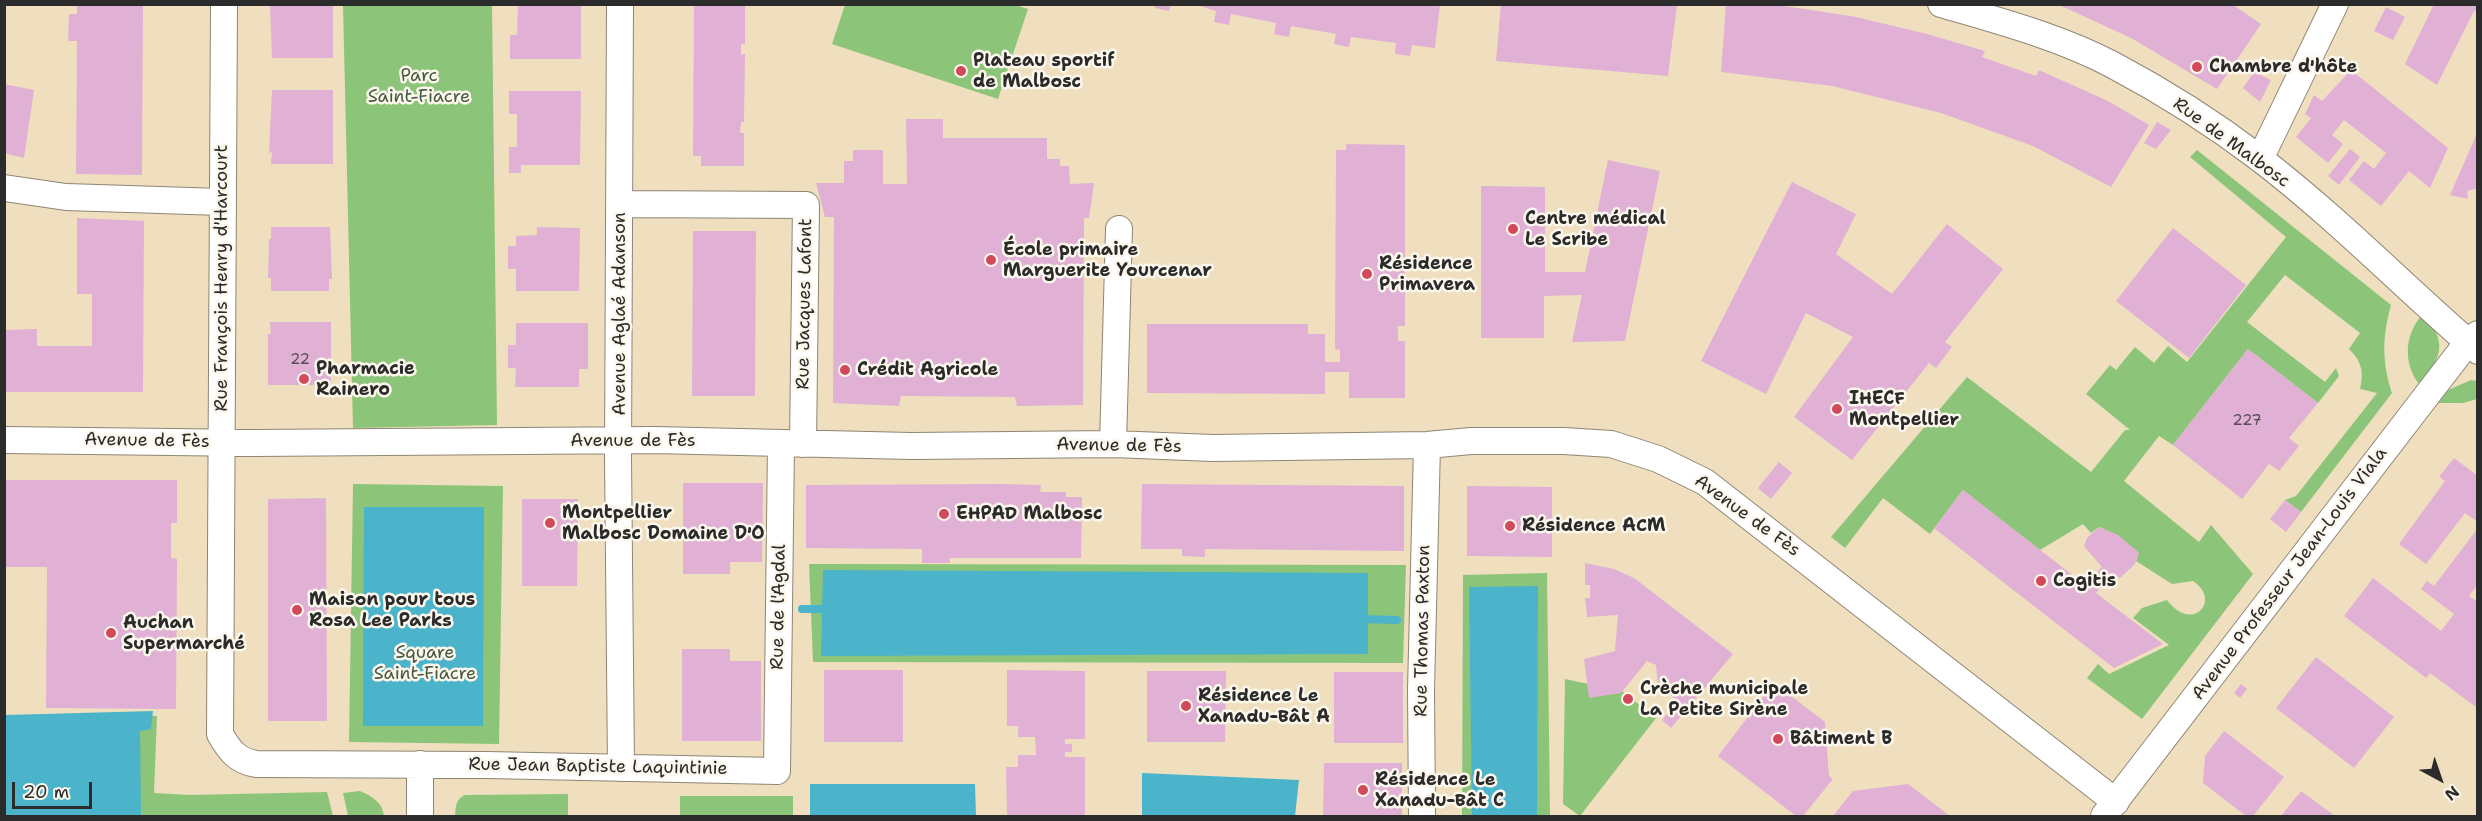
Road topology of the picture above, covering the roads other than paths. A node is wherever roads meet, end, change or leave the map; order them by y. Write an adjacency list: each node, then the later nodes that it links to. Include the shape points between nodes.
1 (224, 4): 7 (street, Rue François Henry d'Harcourt)
2 (620, 4): 8 (street, Avenue Aglaé Adanson)
3 (1941, 4): 5 (street, Rue de Malbosc, via 2039,34 2112,64 2205,119)
4 (2335, 4): 5 (street)
5 (2260, 159): 10 (street, Rue de Malbosc)
6 (4, 188): 7 (street, via 66,197)
7 (222, 202): 13 (street, Rue François Henry d'Harcourt)
8 (621, 204): 12 (street, Avenue Aglaé Adanson); 14 (street, Rue Jacques Lafont, via 806,206)
9 (1119, 229): 15 (street)
10 (2474, 342): 20 (street, Avenue Professeur Jean-Louis Viala)
11 (4, 440): 13 (street, Avenue de Fès)
12 (618, 440): 13 (street, Avenue de Fès); 14 (street, Avenue de Fès); 18 (street, Avenue Aglaé Adanson)
13 (221, 443): 17 (street, Rue François Henry d'Harcourt, via 220,734 229,749 244,762 256,764)
14 (792, 443): 15 (street, Avenue de Fès); 19 (street, Rue de l'Agdal)
15 (1113, 444): 16 (street, Avenue de Fès, via 1213,448)
16 (1427, 445): 20 (street, Avenue de Fès, via 1471,441 1611,444 1658,459 1705,482); 22 (street, Rue Thomas Paxton)
17 (420, 764): 18 (street, Rue Jean Baptiste Laquintinie); 21 (street)
18 (621, 768): 19 (street, Rue Jean Baptiste Laquintinie)
19 (777, 771)
20 (2110, 809)
21 (420, 816)
22 (1422, 816)

